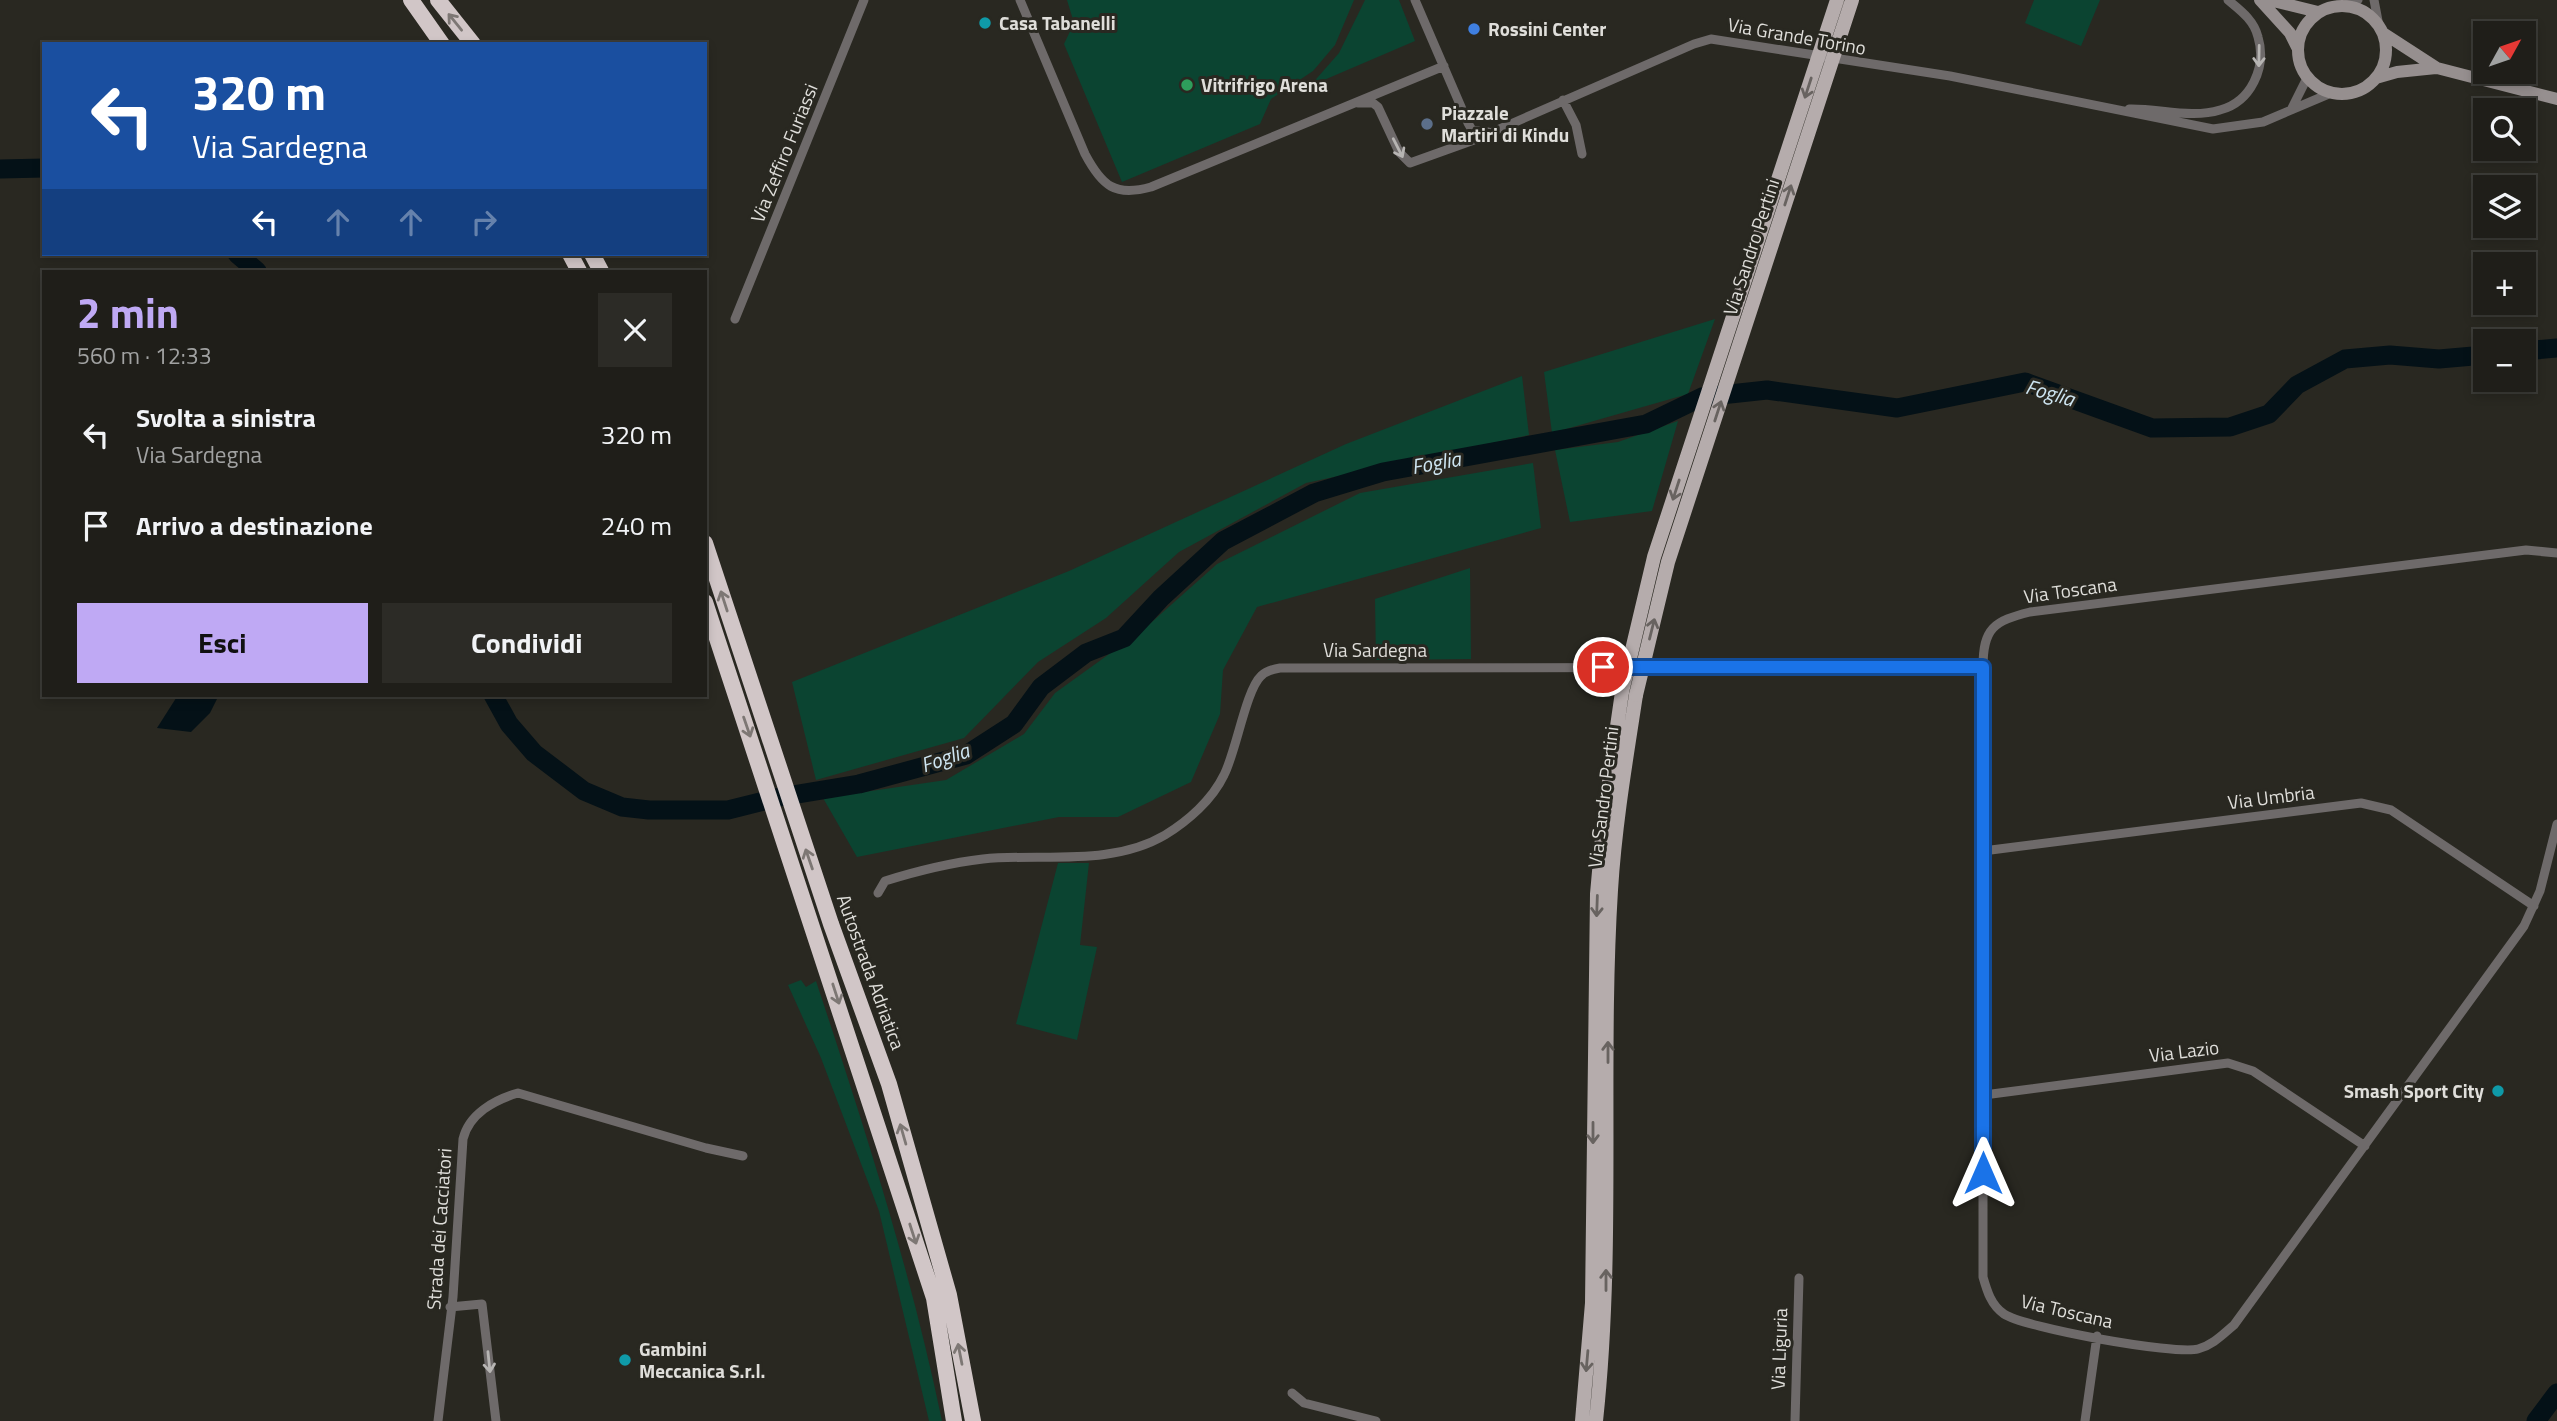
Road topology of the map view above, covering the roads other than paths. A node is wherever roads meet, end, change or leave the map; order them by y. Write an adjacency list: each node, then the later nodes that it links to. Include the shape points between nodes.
1 (411, 0): 15 (highway)
2 (438, 0): 16 (highway, one-way to 2)
3 (864, 0): 30 (street, Via Zeffiro Furiassi)
4 (1020, 0): 25 (street, via 1090,163 1105,183 1117,190 1151,187)
5 (1415, 0): 18 (street)
6 (1838, 0): 35 (main road, Via Sandro Pertini, one-way to 35, bridge, via 1654,557)
7 (1852, 0): 35 (main road, Via Sandro Pertini, one-way to 7, bridge)
8 (2228, 0): 26 (street, Via Grande Torino, one-way to 26, via 2248,16 2258,35 2258,73 2239,102 2202,114)
9 (2260, 0): 17 (main road)
10 (2269, 0): 13 (main road)
11 (2374, 0): 14 (street)
12 (2351, 3): 13 (main road); 14 (main road)
13 (2318, 12): 17 (main road, via 2302,30)
14 (2381, 29): 19 (main road, via 2403,49); 21 (main road, via 2386,56)
15 (441, 42)
16 (471, 42)
17 (2297, 47): 20 (main road)
18 (1444, 66): 25 (street); 28 (street, via 1472,130)
19 (2437, 68): 21 (main road); 23 (main road)
20 (2308, 78): 22 (main road); 27 (street)
21 (2376, 78): 22 (main road, via 2356,92)
22 (2331, 93): 27 (street, Via Grande Torino)
23 (2557, 99)
24 (1563, 100): 26 (street, Via Grande Torino, via 1711,39 1950,76); 28 (street, Via Grande Torino); 29 (street, via 1576,125)
25 (1358, 103): 28 (street, Via Grande Torino, one-way to 28, via 1378,107 1399,152 1410,163)
26 (2113, 109): 27 (street, Via Grande Torino, via 2213,129 2263,122)
27 (2291, 110)
28 (1490, 132)
29 (1582, 154)
30 (736, 319)
31 (707, 549): 50 (highway, Autostrada Adriatica, one-way to 31, via 949,1295 889,1084)
32 (2557, 554): 34 (street, Via Toscana, via 2526,550 2030,612 1994,626 1986,638)
33 (707, 608): 49 (highway, Autostrada Adriatica, one-way to 49, via 934,1298)
34 (1983, 667): 37 (street, Via Toscana); 38 (street, Via Sardegna, via 1280,668 1261,676 1254,686 1238,745 1223,778 1205,803 1163,836 1096,855 938,865 885,881)
35 (1629, 694): 52 (main road, Via Sandro Pertini, one-way to 52, via 1604,816 1597,894 1592,1303); 53 (main road, Via Sandro Pertini, one-way to 35, via 1606,1295 1611,892)
36 (2557, 824): 39 (street, Via Toscana)
37 (1983, 851): 39 (street, Via Umbria, via 2376,804); 40 (street, Via Toscana)
38 (878, 893)
39 (2534, 906): 41 (street, Via Toscana)
40 (1984, 1095): 41 (street, Via Lazio, via 2228,1063 2253,1071); 45 (street, Via Toscana, via 1983,1277 1990,1299 2003,1313 2024,1323)
41 (2365, 1146): 45 (street, Via Toscana, via 2234,1325 2217,1340 2199,1349 2179,1351)
42 (743, 1156): 44 (street, Strada dei Cacciatori, via 518,1093 487,1107 466,1126 463,1139)
43 (1799, 1279): 54 (street, Via Liguria)
44 (450, 1307): 47 (street, Strada dei Cacciatori); 48 (street, one-way to 48, via 482,1304)
45 (2097, 1336): 55 (street)
46 (1292, 1393): 51 (street, via 1304,1403)
47 (438, 1421)
48 (496, 1421)
49 (954, 1421)
50 (973, 1421)
51 (1376, 1421)
52 (1582, 1421)
53 (1596, 1421)
54 (1795, 1421)
55 (2085, 1421)

